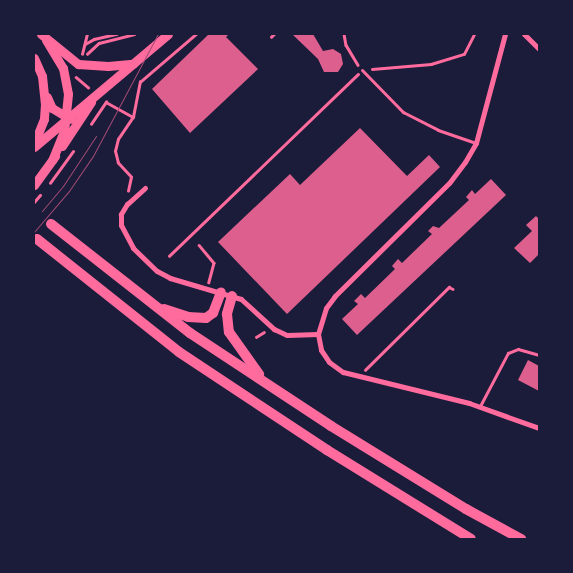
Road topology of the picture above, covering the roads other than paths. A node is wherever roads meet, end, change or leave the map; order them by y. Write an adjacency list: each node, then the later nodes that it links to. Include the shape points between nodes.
1 (168, 34): 7 (main road)
2 (505, 34): 13 (street)
3 (524, 34): 5 (street)
4 (43, 37): 7 (main road, via 78,64); 12 (main road, via 65,76 68,94)
5 (539, 49)
6 (34, 58): 9 (main road)
7 (133, 64): 10 (main road)
8 (362, 70): 13 (lane, via 404,112 438,130)
9 (44, 89): 12 (main road, via 52,108); 14 (main road, via 44,119)
10 (97, 94): 11 (main road); 12 (main road)
11 (81, 116): 12 (main road); 15 (main road)
12 (66, 118): 14 (main road); 15 (main road)
13 (476, 142): 23 (street, via 449,183 335,296 326,308)
14 (34, 146)
15 (52, 160): 16 (main road)
16 (34, 185)
17 (145, 188): 20 (street, via 121,214 121,225 140,255 170,278)
18 (51, 224): 22 (main road)
19 (37, 239): 28 (main road, via 179,352 327,450)
20 (221, 292): 21 (street); 22 (main road, via 213,313 206,318 175,313)
21 (232, 296): 23 (street, via 250,305 280,332 300,336); 25 (main road, via 227,314 229,332 244,356)
22 (148, 301): 25 (main road)
23 (318, 334): 26 (street, via 321,350 329,362 343,372)
24 (539, 355): 26 (lane, via 518,349 508,354)
25 (270, 386): 29 (main road, via 457,504)
26 (480, 406): 27 (street)
27 (539, 428)
28 (471, 539)
29 (521, 539)

